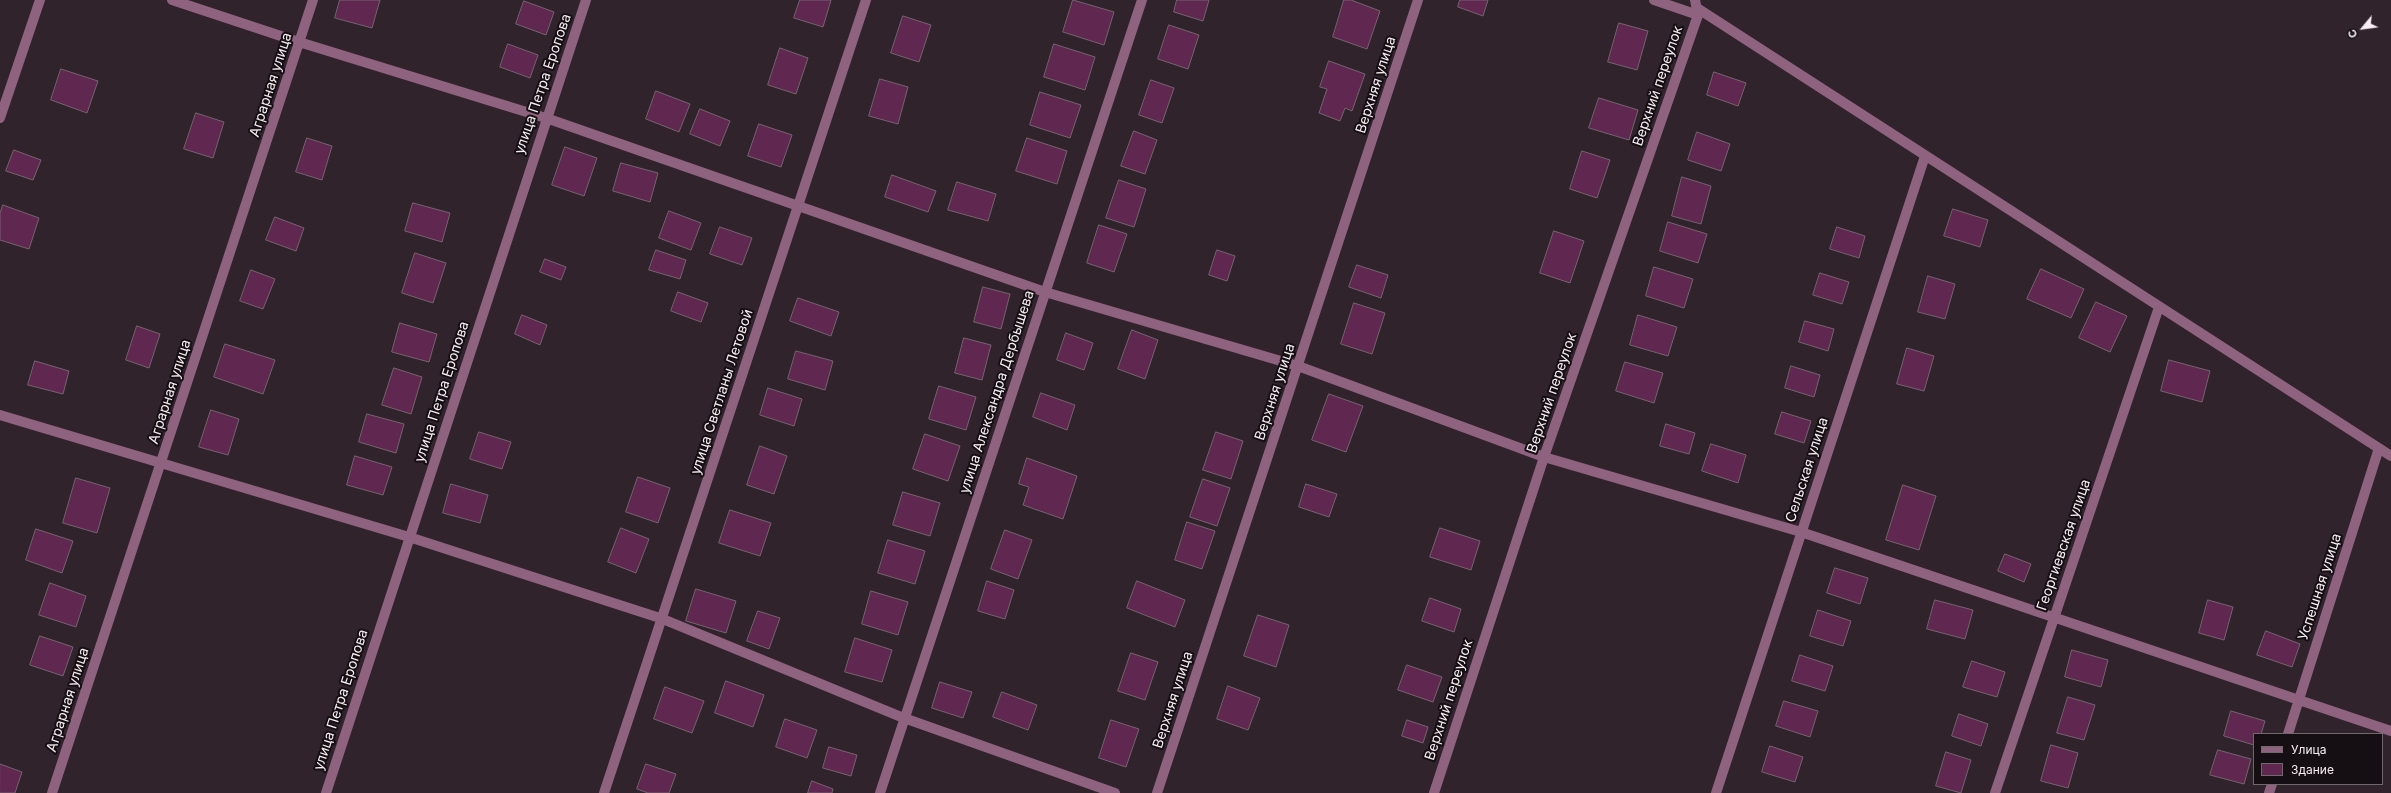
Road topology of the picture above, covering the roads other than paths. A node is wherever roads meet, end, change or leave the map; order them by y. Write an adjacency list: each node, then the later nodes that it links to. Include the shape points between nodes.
1 (40, 0): 11 (street)
2 (172, 0): 10 (street)
3 (313, 0): 10 (street, Аграрная улица)
4 (586, 0): 12 (street, улица Петра Еропова)
5 (866, 0): 14 (street, улица Светланы Летовой)
6 (1142, 0): 15 (street, улица Александра Дербышева)
7 (1418, 0): 17 (street, Верхняя улица)
8 (1654, 0): 9 (street)
9 (1696, 6): 13 (street); 21 (street, Верхний переулок)
10 (299, 42): 12 (street); 22 (street, Аграрная улица)
11 (0, 118)
12 (546, 118): 14 (street); 24 (street, улица Петра Еропова)
13 (1925, 156): 16 (street); 23 (street, Сельская улица)
14 (797, 204): 15 (street); 26 (street, улица Светланы Летовой)
15 (1045, 292): 17 (street); 28 (street, улица Александра Дербышева)
16 (2159, 306): 19 (street); 25 (street, Георгиевская улица)
17 (1298, 366): 21 (street); 36 (street, Верхняя улица)
18 (0, 415): 22 (street)
19 (2380, 448): 20 (street); 27 (street, Успешная улица)
20 (2391, 456)
21 (1544, 457): 23 (street); 37 (street, Верхний переулок)
22 (162, 463): 24 (street); 31 (street, Аграрная улица)
23 (1801, 532): 25 (street); 38 (street, Сельская улица)
24 (409, 537): 26 (street); 32 (street, улица Петра Еропова)
25 (2054, 618): 27 (street); 39 (street, Георгиевская улица)
26 (663, 619): 28 (street); 33 (street, улица Светланы Летовой)
27 (2298, 701): 29 (street); 30 (street, Успешная улица)
28 (904, 718): 34 (street, улица Александра Дербышева); 35 (street)
29 (2391, 732)
30 (2288, 733)
31 (52, 793)
32 (326, 793)
33 (604, 793)
34 (880, 793)
35 (1115, 793)
36 (1157, 793)
37 (1434, 793)
38 (1716, 793)
39 (1995, 793)

